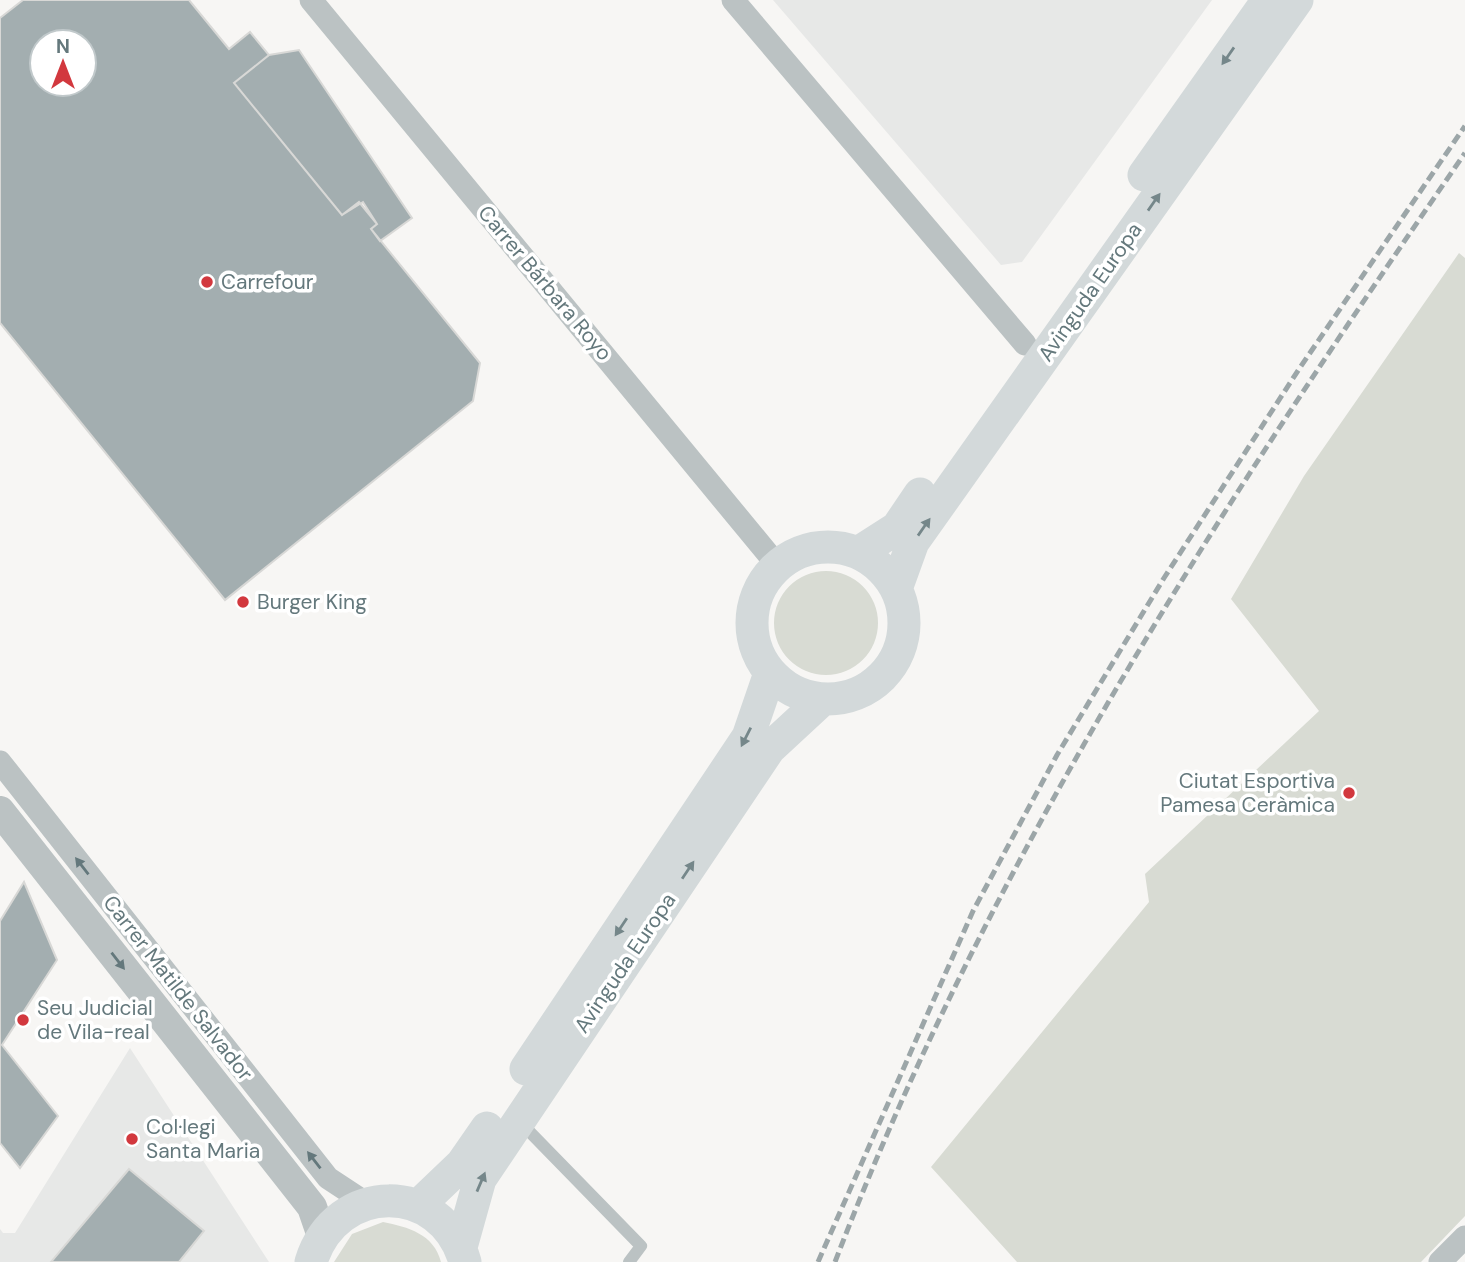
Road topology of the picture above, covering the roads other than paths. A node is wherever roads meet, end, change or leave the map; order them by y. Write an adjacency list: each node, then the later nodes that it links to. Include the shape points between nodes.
1 (311, 0): 7 (street, Carrer Bárbara Royo)
2 (733, 0): 5 (street)
3 (1268, 0): 5 (main road, Avinguda Europa, one-way to 5)
4 (1297, 0): 8 (main road, Avinguda Europa, one-way to 4, via 914,542)
5 (1026, 344): 6 (main road, Avinguda Europa, via 897,528)
6 (858, 553): 7 (main road, via 816,549); 8 (main road)
7 (778, 566): 9 (main road, via 763,584 752,630)
8 (896, 589): 10 (main road, via 904,634 897,656 867,689)
9 (770, 673): 10 (main road, via 786,687); 15 (main road, Avinguda Europa, one-way to 15, via 748,737 462,1164)
10 (823, 699): 13 (main road, Avinguda Europa, one-way to 10, via 769,749)
11 (0, 762): 14 (street, Carrer Matilde Salvador, one-way to 11, via 328,1178)
12 (0, 811): 17 (street, Carrer Matilde Salvador, one-way to 17, via 312,1207)
13 (519, 1121): 18 (main road, Avinguda Europa, one-way to 13, via 480,1179); 19 (lane, via 641,1246)
14 (366, 1203): 15 (main road, via 392,1200); 17 (main road, via 341,1216)
15 (418, 1206): 18 (main road, via 443,1223)
16 (1465, 1237): 20 (street)
17 (316, 1249)
18 (463, 1254)
19 (629, 1262)
20 (1440, 1262)

